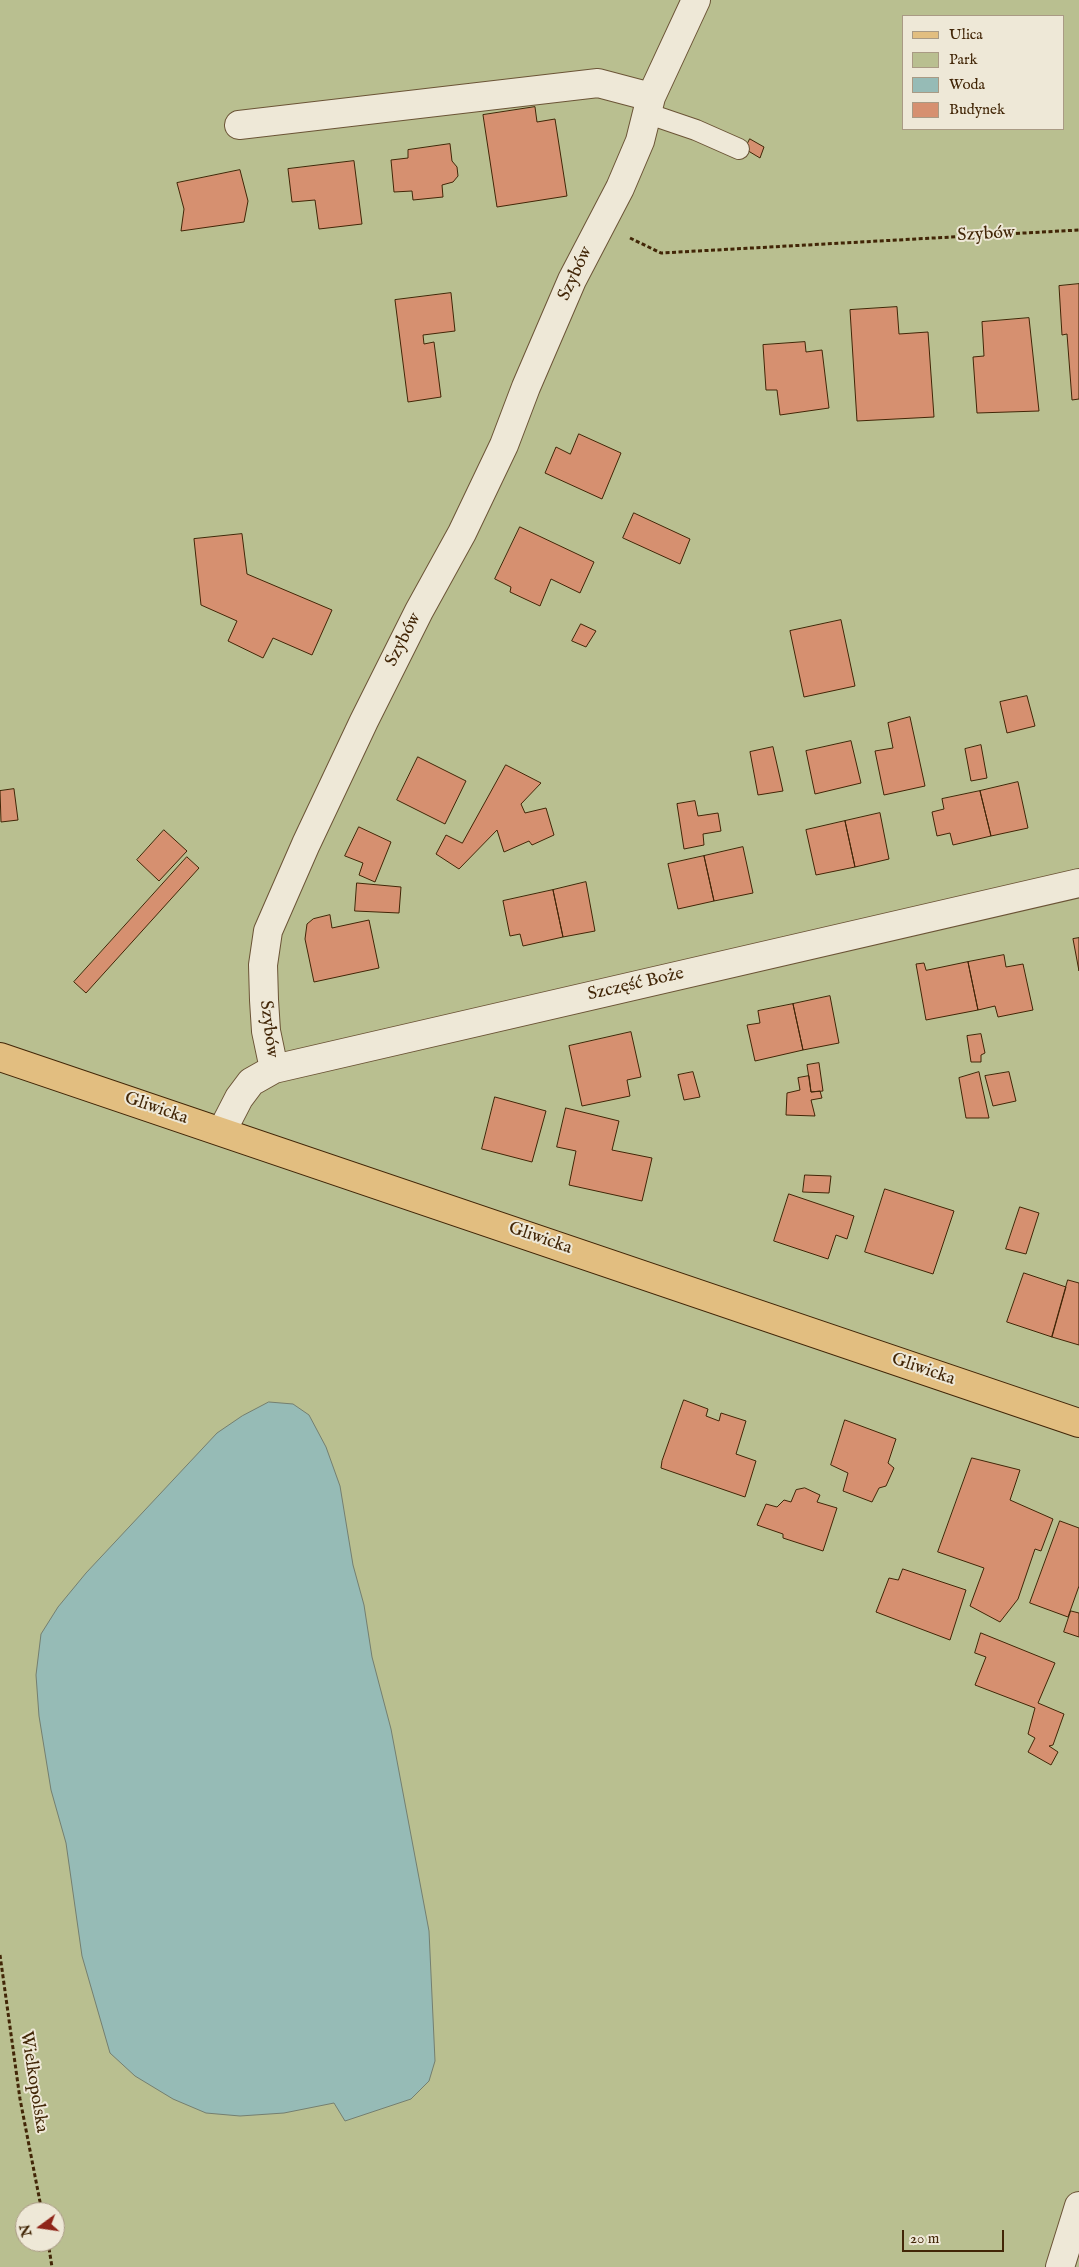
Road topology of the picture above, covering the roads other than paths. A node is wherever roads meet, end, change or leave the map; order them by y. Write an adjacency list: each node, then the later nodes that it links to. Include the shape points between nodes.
1 (696, 0): 2 (street, Szybów)
2 (649, 105): 3 (street, via 598,83); 4 (lane); 7 (street, Szybów, via 640,140 620,188 572,280 504,445 462,534 364,721 268,932 263,965 264,1000)
3 (239, 125)
4 (739, 149)
5 (1079, 883): 7 (street, Szczęść Boże)
6 (0, 1057): 8 (main road, Gliwicka)
7 (274, 1069): 8 (street, Szczęść Boże, via 251,1082)
8 (222, 1131): 9 (main road, Gliwicka)
9 (1079, 1423)
10 (1079, 2206): 11 (street)
11 (1060, 2267)

